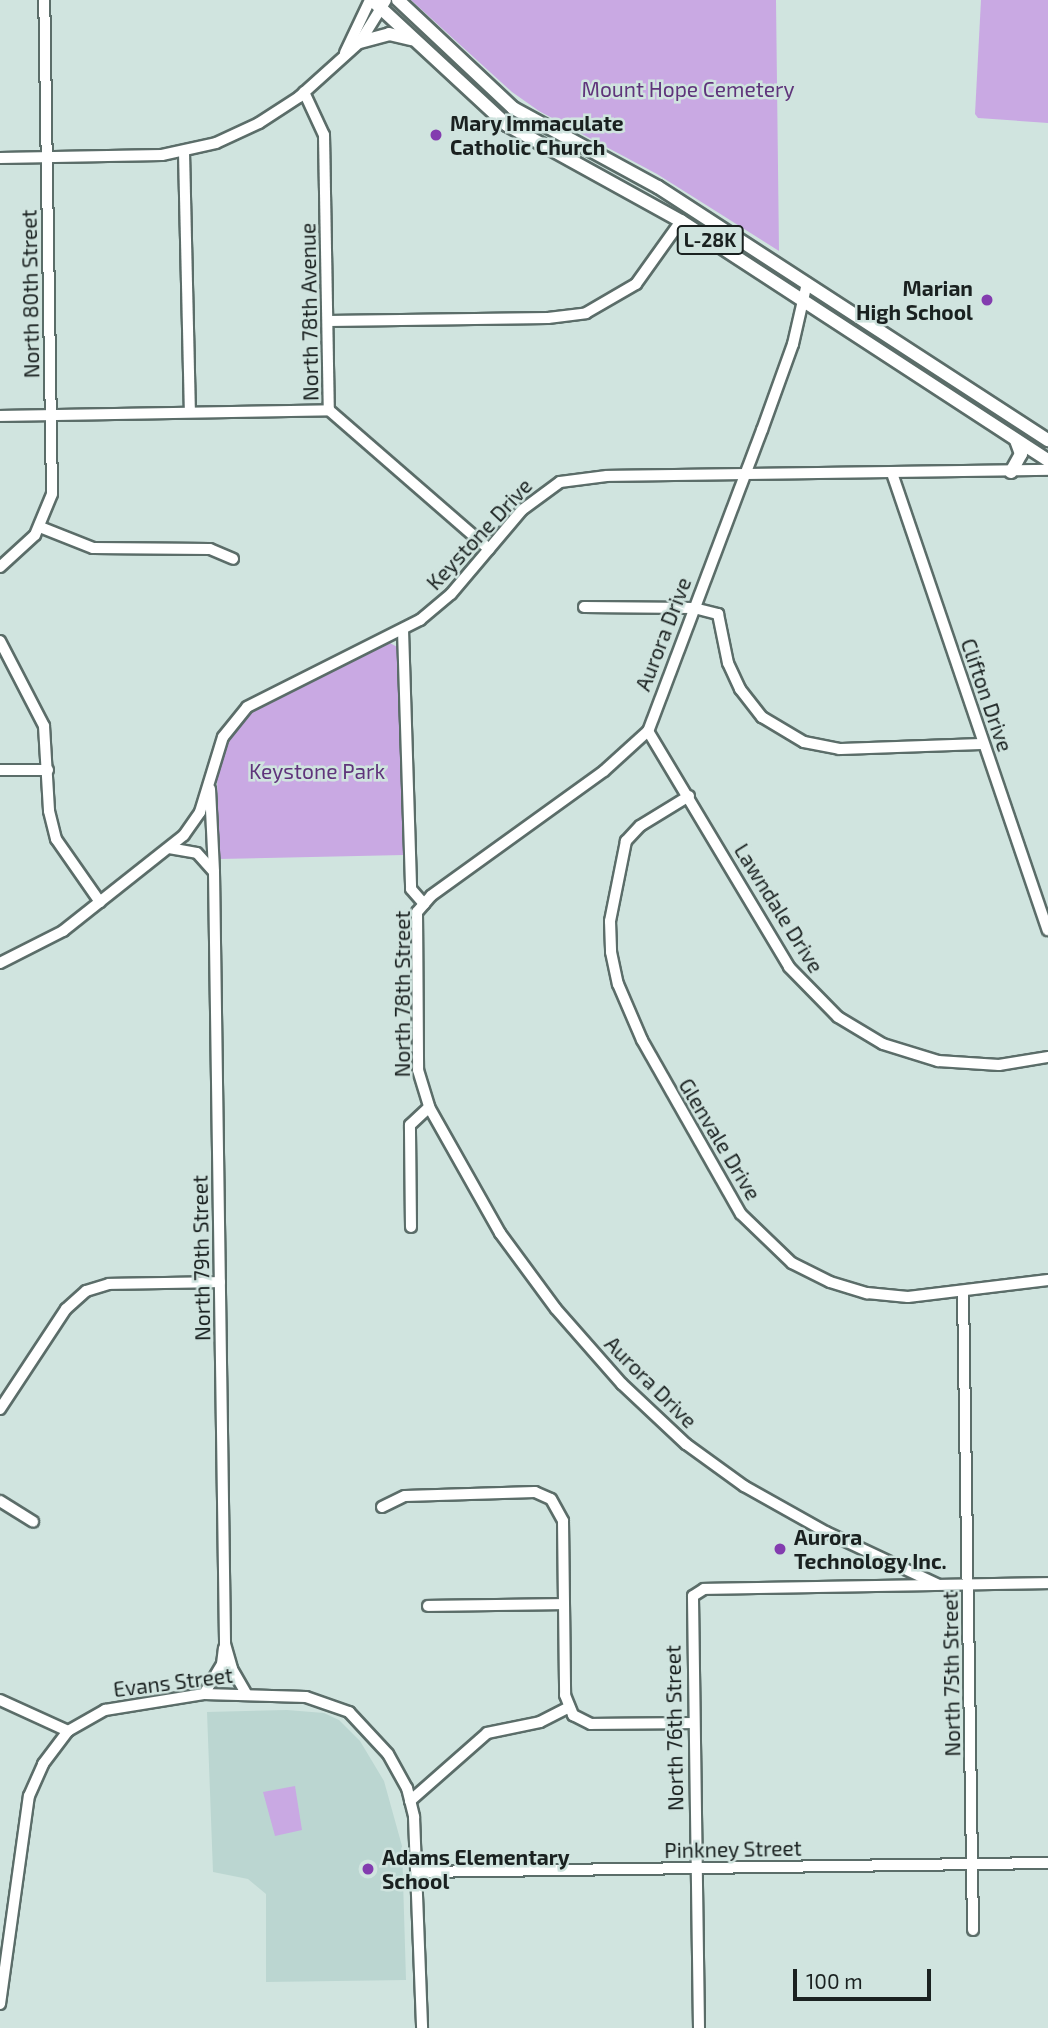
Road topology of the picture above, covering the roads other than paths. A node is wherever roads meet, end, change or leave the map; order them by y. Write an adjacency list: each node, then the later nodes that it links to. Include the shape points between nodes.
1 (44, 0): 10 (street, North 80th Street)
2 (371, 0): 4 (main road, L-28K); 7 (street)
3 (398, 0): 13 (main road, L-28K, via 513,108 658,187)
4 (384, 5): 5 (main road, L-28K); 6 (street)
5 (414, 40): 6 (main road, via 388,34); 12 (main road, L-28K, via 518,132)
6 (360, 42): 7 (street)
7 (341, 61): 8 (street)
8 (304, 92): 9 (street, via 244,131); 15 (street, North 78th Avenue, via 324,135)
9 (184, 152): 10 (street); 17 (street)
10 (47, 158): 11 (street); 18 (street, North 80th Street)
11 (0, 159)
12 (681, 221): 14 (main road, L-28K); 15 (street, via 636,284 586,313 548,318)
13 (807, 283): 14 (street, Aurora Drive); 21 (main road, L-28K)
14 (804, 301): 20 (main road, L-28K); 26 (street, Aurora Drive)
15 (328, 321): 16 (street, North 78th Avenue)
16 (329, 410): 17 (street); 28 (street, North 78th Avenue)
17 (190, 412): 18 (street)
18 (51, 415): 19 (street); 27 (street, North 80th Street, via 52,494)
19 (0, 416)
20 (1016, 439): 22 (main road, L-28K); 24 (main road, via 1021,454)
21 (1048, 440)
22 (1048, 460)
23 (1048, 470): 24 (street, Keystone Drive)
24 (1011, 472): 25 (street, Keystone Drive)
25 (892, 473): 26 (street, Keystone Drive); 36 (street, Clifton Drive)
26 (744, 475): 28 (street, Keystone Drive, via 570,479 540,494); 32 (street, Aurora Drive)
27 (40, 527): 29 (street, via 93,548 210,550); 30 (street, North 80th Street)
28 (489, 549): 33 (street, Keystone Drive, via 451,594)
29 (233, 559)
30 (0, 568)
31 (584, 607): 32 (street)
32 (694, 608): 35 (street, Aurora Drive); 36 (street, via 718,614 728,663 740,690 762,717 792,737 839,749)
33 (402, 630): 39 (street, Keystone Drive, via 247,707 223,737); 44 (street, North 78th Street, via 411,888)
34 (0, 641): 37 (street, via 39,712)
35 (648, 731): 40 (street, Lawndale Drive); 44 (street, Aurora Drive, via 604,771)
36 (983, 744): 45 (street, Clifton Drive)
37 (48, 769): 38 (street); 43 (street, via 49,811 56,839)
38 (0, 770)
39 (210, 785): 41 (street, Keystone Drive, via 195,820); 42 (street, North 79th Street)
40 (689, 796): 47 (street, Lawndale Drive, via 789,967 838,1017 883,1044 938,1061 999,1065); 52 (street, Glenvale Drive, via 640,826 626,841 611,921 618,984 666,1088 741,1214 792,1263 830,1282 872,1294 908,1297)
41 (169, 848): 42 (street, via 197,853); 43 (street, Keystone Drive)
42 (214, 872): 51 (street, North 79th Street)
43 (100, 902): 46 (street, Keystone Drive, via 52,939)
44 (424, 904): 48 (street, North 78th Street, via 417,912 418,1070)
45 (1048, 930)
46 (0, 962)
47 (1048, 1057)
48 (429, 1107): 49 (street, via 410,1125); 58 (street, Aurora Drive, via 480,1201 523,1267 589,1348 658,1419 708,1462 773,1503)
49 (411, 1227)
50 (1048, 1280): 52 (street, Glenvale Drive)
51 (220, 1282): 53 (street, via 109,1284 86,1291 66,1308); 62 (street, North 79th Street)
52 (963, 1292): 59 (street, North 75th Street)
53 (0, 1409)
54 (0, 1501): 56 (street)
55 (382, 1507): 60 (street, via 405,1496 535,1492 551,1499 563,1521)
56 (33, 1522)
57 (1048, 1583): 59 (street)
58 (937, 1584): 59 (street); 67 (street, North 76th Street, via 704,1589 693,1597)
59 (969, 1584): 71 (street, North 75th Street)
60 (564, 1604): 61 (street); 66 (street)
61 (428, 1606)
62 (225, 1644): 63 (street, North 79th Street); 64 (street, North 79th Street, via 222,1664)
63 (246, 1693): 64 (street, Evans Street); 69 (street, Evans Street, via 320,1700 349,1712 388,1754)
64 (204, 1694): 68 (street, Evans Street, via 105,1710)
65 (0, 1700): 68 (street)
66 (569, 1707): 67 (street, via 575,1717 591,1724); 69 (street, via 540,1722 486,1733)
67 (693, 1723): 72 (street, North 76th Street)
68 (68, 1731): 75 (street, via 43,1764 29,1796)
69 (410, 1801): 73 (street)
70 (1048, 1863): 71 (street, Pinkney Street)
71 (974, 1865): 72 (street, Pinkney Street); 74 (street, North 75th Street)
72 (696, 1869): 73 (street, Pinkney Street); 77 (street, North 76th Street)
73 (419, 1872): 76 (street)
74 (973, 1930)
75 (0, 2004)
76 (422, 2028)
77 (699, 2028)

